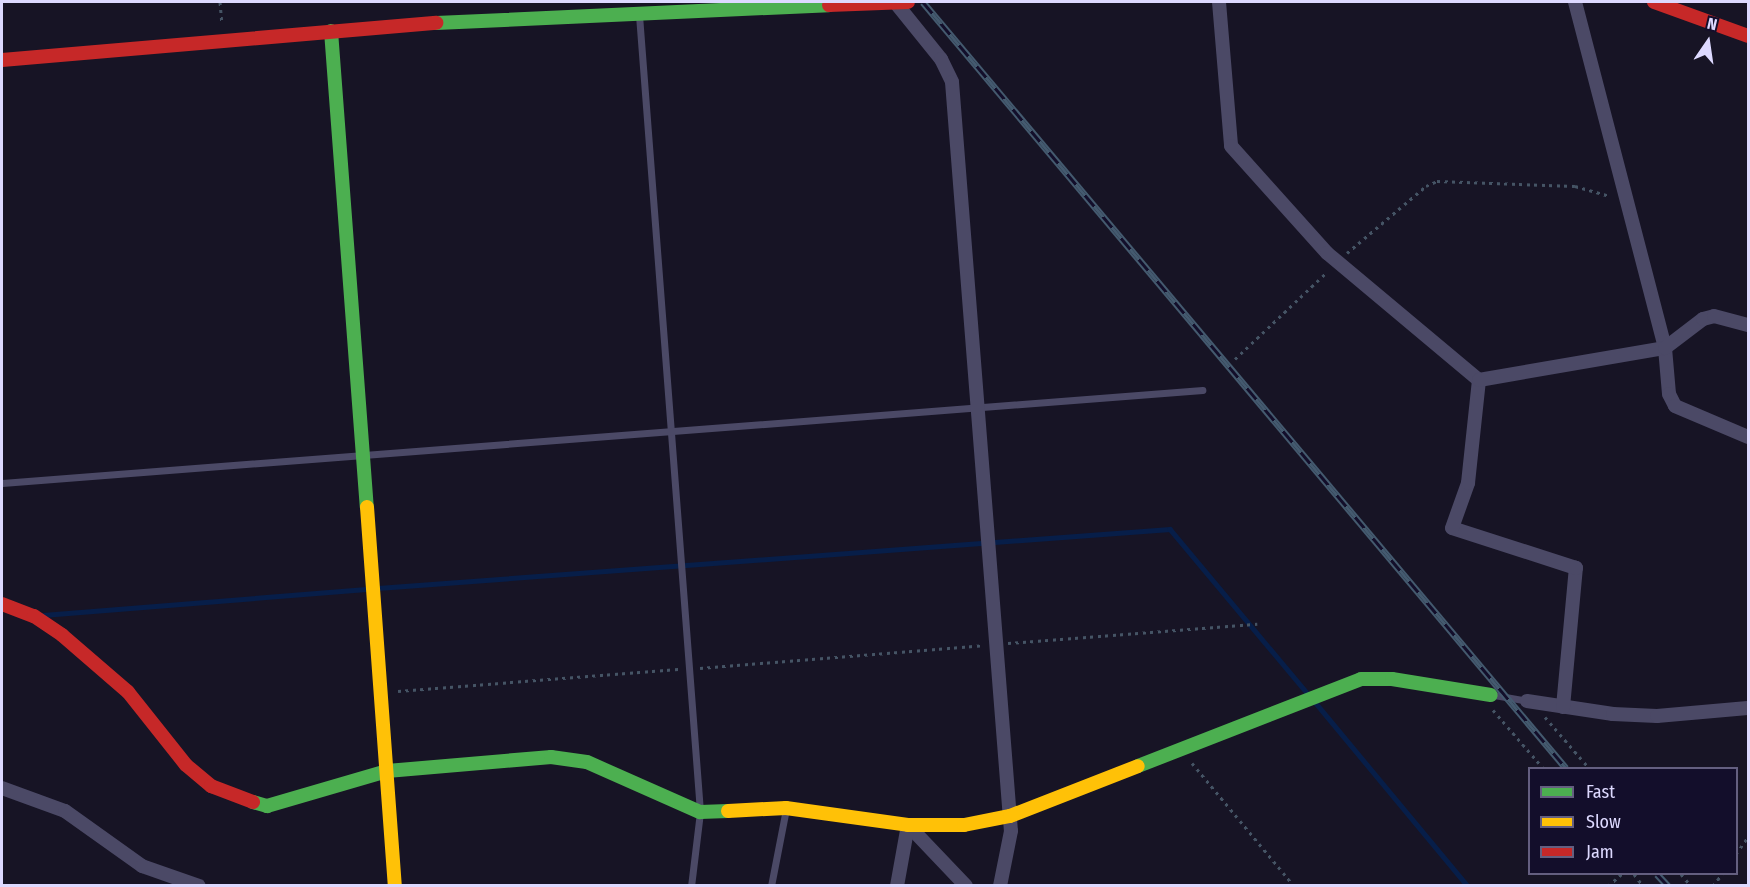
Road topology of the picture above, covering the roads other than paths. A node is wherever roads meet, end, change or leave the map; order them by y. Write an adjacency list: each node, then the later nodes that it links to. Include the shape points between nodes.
1 (901, 2): 5 (street); 15 (street, via 941,59 952,82)
2 (1219, 2): 13 (street, via 1231,146 1337,262)
3 (1575, 2): 12 (street)
4 (1654, 2): 6 (street)
5 (760, 4): 7 (street)
6 (1681, 6): 9 (street)
7 (638, 10): 8 (street); 16 (lane)
8 (331, 31): 10 (street); 18 (street)
9 (1749, 36)
10 (2, 60)
11 (1749, 325): 12 (street, via 1714,316 1702,319)
12 (1665, 348): 13 (street); 17 (street, via 1669,394 1675,406)
13 (1479, 380): 23 (street, via 1468,483 1452,528 1576,568)
14 (1202, 390): 15 (lane)
15 (977, 408): 16 (lane); 29 (street)
16 (669, 431): 18 (lane); 28 (lane)
17 (1749, 437)
18 (363, 457): 19 (lane); 25 (street)
19 (2, 483)
20 (2, 604): 25 (street, via 34,616 62,635 128,692 186,765 231,797 267,806 288,803)
21 (1487, 694): 22 (lane); 29 (street, via 1392,679 1361,679)
22 (1532, 702): 23 (street)
23 (1563, 707): 24 (street, via 1657,716)
24 (1749, 708)
25 (387, 771): 28 (street, via 570,757); 32 (street)
26 (2, 788): 31 (street, via 65,811 142,866)
27 (786, 807): 28 (street); 30 (street); 34 (lane)
28 (700, 812): 33 (lane)
29 (1010, 816): 30 (street, via 964,825); 37 (street, via 1011,831)
30 (908, 825): 35 (street); 36 (street)
31 (200, 885)
32 (395, 885)
33 (691, 885)
34 (771, 885)
35 (897, 885)
36 (966, 885)
37 (1000, 885)

